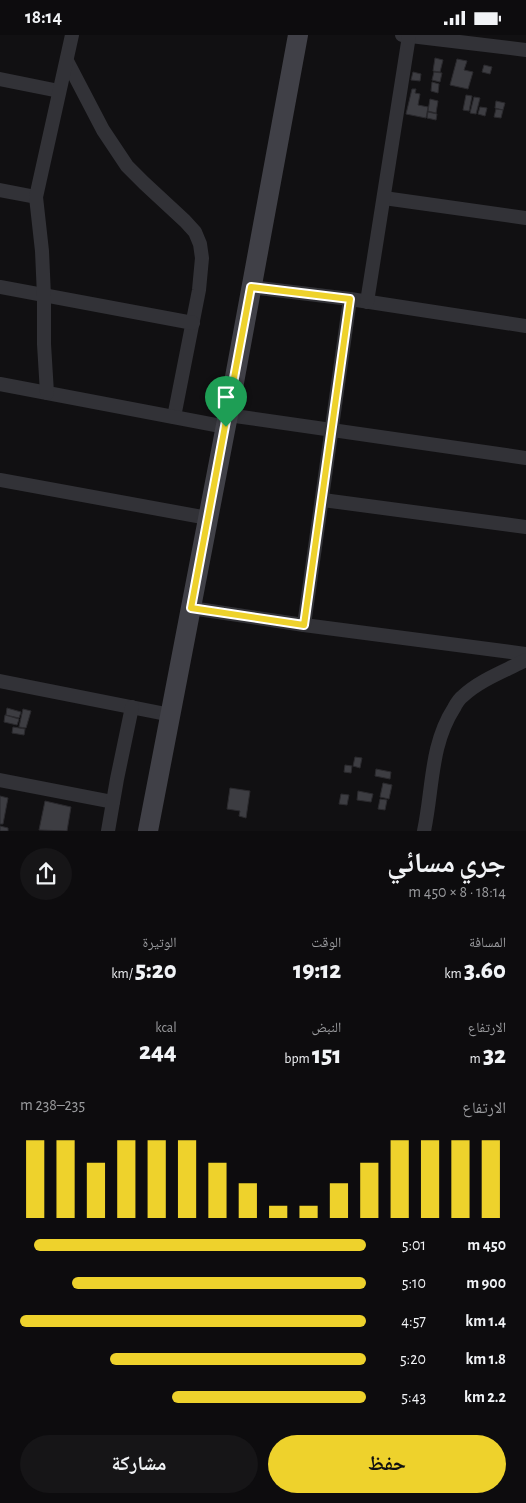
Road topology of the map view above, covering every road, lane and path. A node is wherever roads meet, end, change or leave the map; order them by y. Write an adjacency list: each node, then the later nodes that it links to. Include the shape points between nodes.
1 (72, 35): 5 (street)
2 (298, 35): 13 (street)
3 (406, 36): 4 (street); 10 (street)
4 (526, 50)
5 (67, 61): 7 (street); 17 (street, via 103,130 127,166 195,232 202,258)
6 (0, 79): 7 (street)
7 (59, 91): 9 (street)
8 (0, 190): 9 (street)
9 (36, 197): 14 (street)
10 (384, 198): 11 (street); 16 (street)
11 (526, 217)
12 (0, 287): 14 (street)
13 (251, 287): 15 (street); 22 (street)
14 (44, 295): 17 (street); 20 (street)
15 (350, 299): 16 (street); 23 (street)
16 (367, 302): 18 (street)
17 (193, 323): 21 (street)
18 (526, 326)
19 (0, 384): 20 (street)
20 (48, 393): 21 (street)
21 (174, 417): 22 (street)
22 (227, 421): 23 (street); 27 (street)
23 (332, 431): 24 (street); 26 (street)
24 (526, 458)
25 (0, 480): 27 (street)
26 (323, 500): 28 (street); 30 (street)
27 (208, 518): 29 (street)
28 (526, 527)
29 (191, 608): 30 (street); 35 (street)
30 (304, 625): 31 (street)
31 (526, 654)
32 (526, 660): 40 (street, via 461,697 448,718 436,751)
33 (0, 681): 34 (street)
34 (132, 707): 35 (street); 37 (street)
35 (171, 715): 39 (street)
36 (0, 780): 37 (street)
37 (113, 802): 38 (street)
38 (108, 831)
39 (148, 831)
40 (424, 831)

